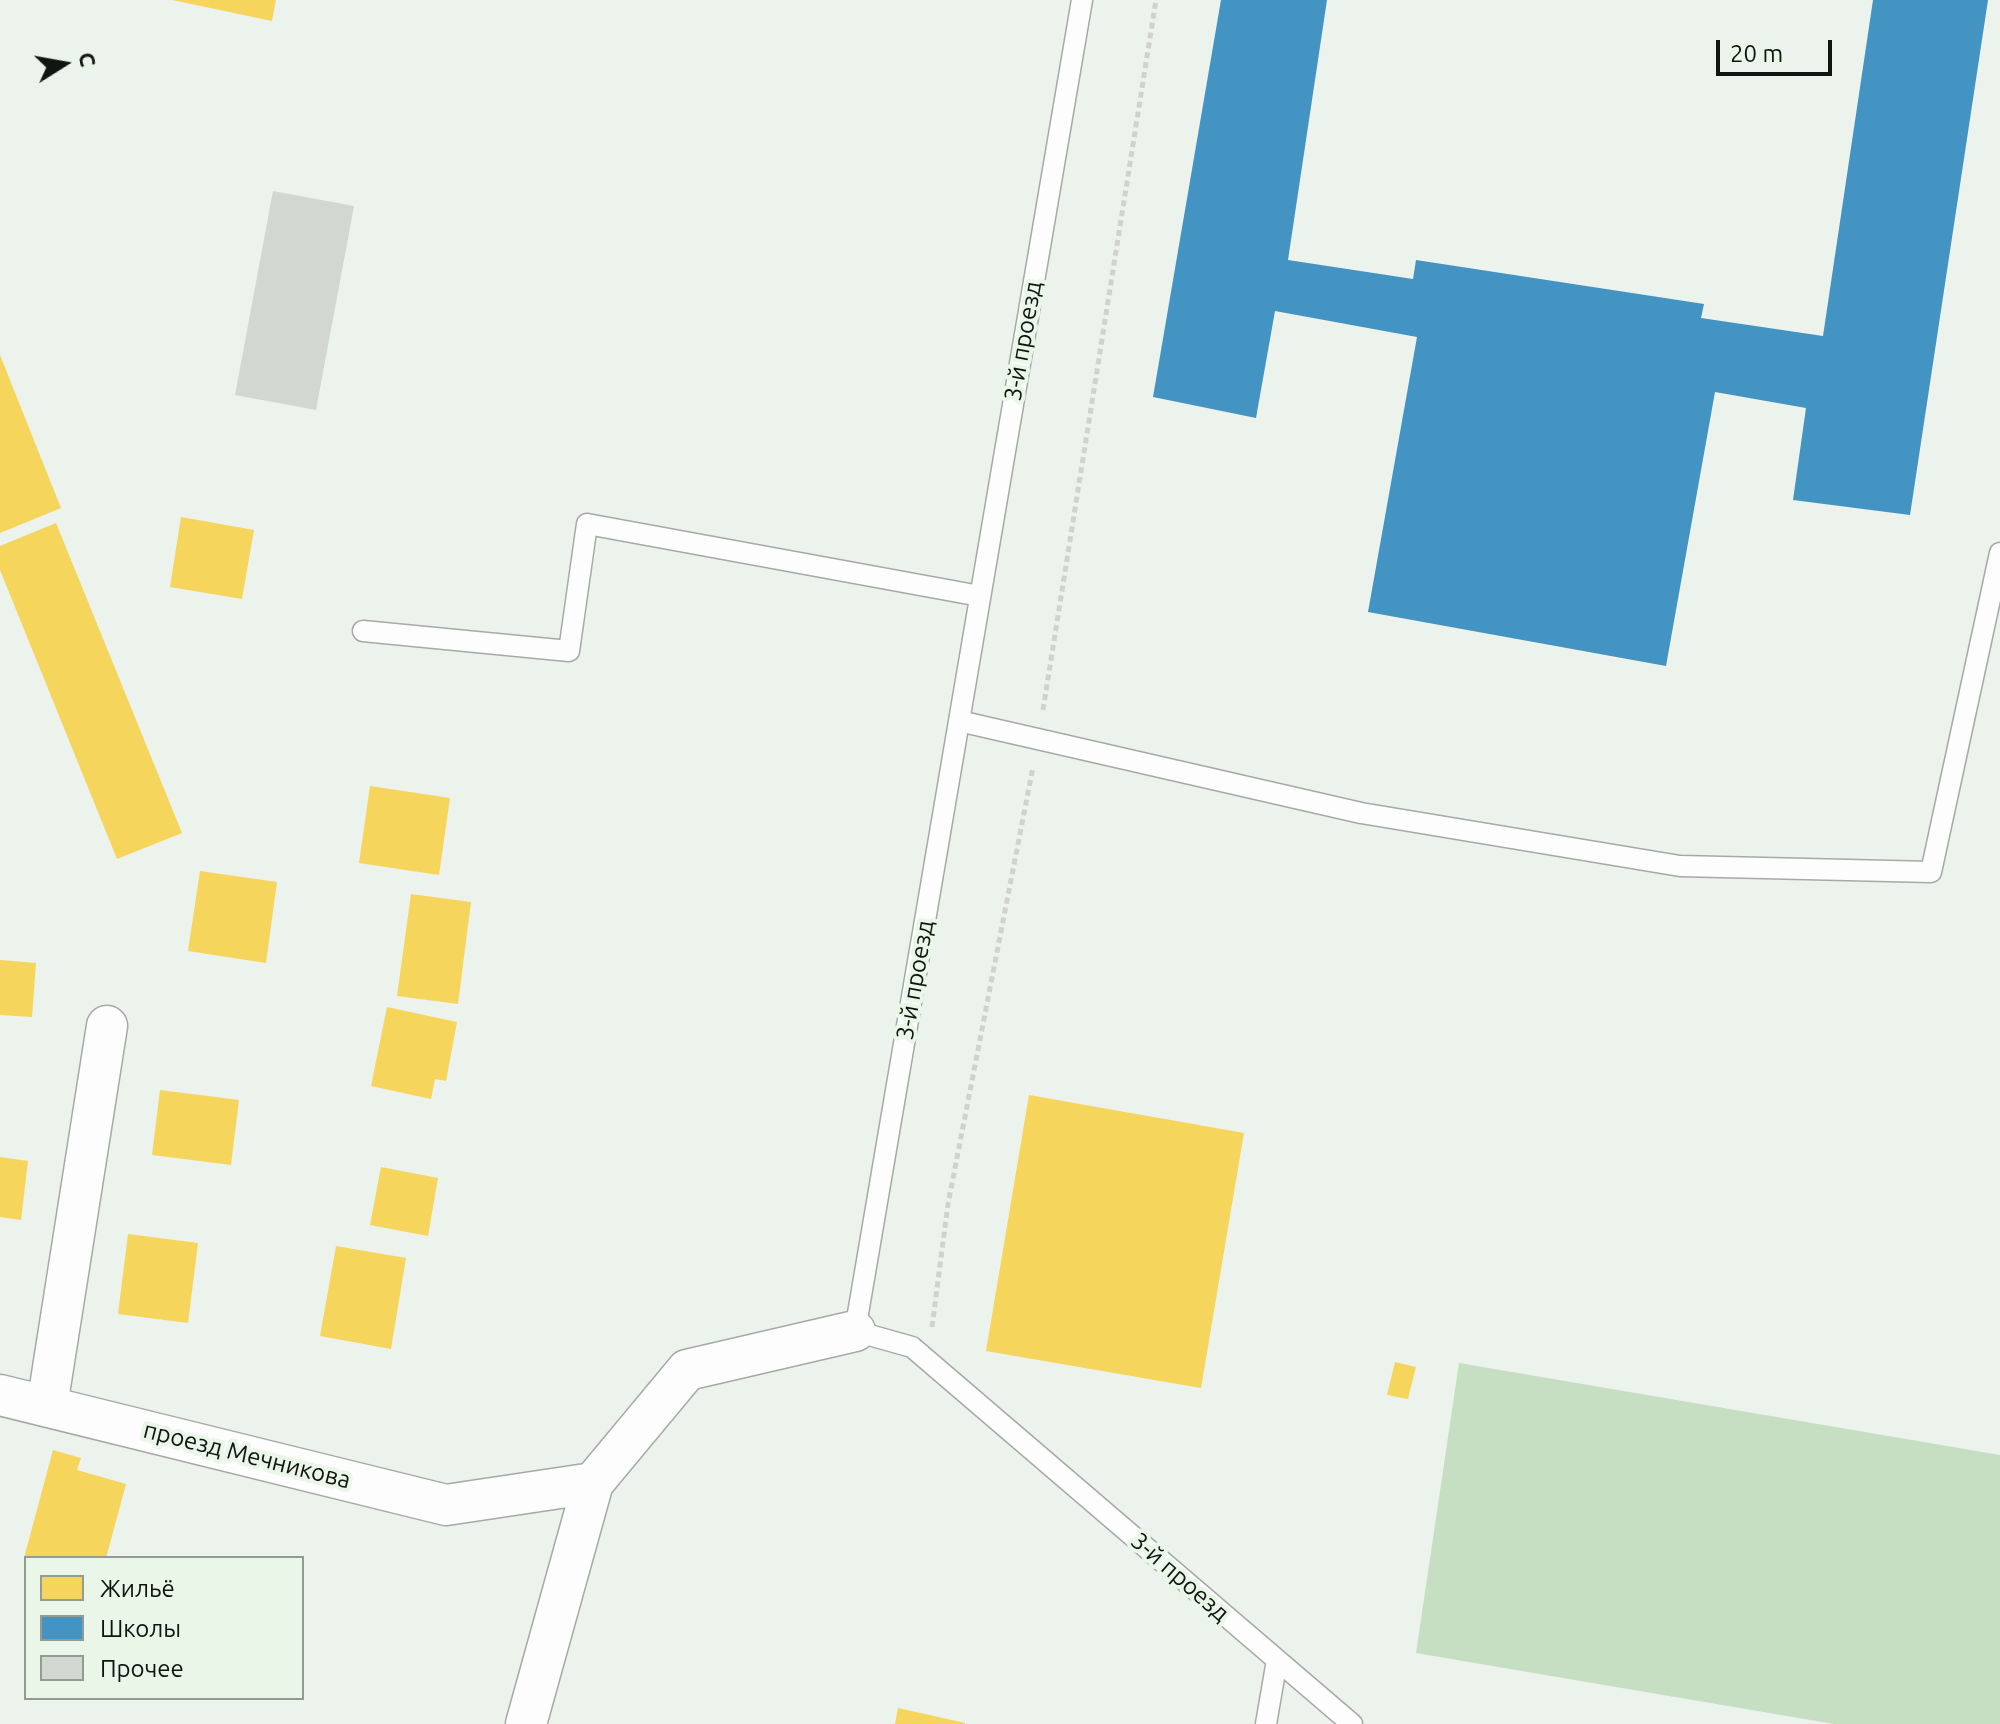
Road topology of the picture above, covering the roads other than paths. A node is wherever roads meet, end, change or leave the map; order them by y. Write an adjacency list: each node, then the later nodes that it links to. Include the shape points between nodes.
1 (1082, 0): 3 (lane, 3-й проезд)
2 (2000, 553): 5 (lane, via 1931,872 1680,866 1361,813)
3 (980, 596): 4 (lane, via 587,524 569,651); 5 (lane, 3-й проезд)
4 (363, 631)
5 (959, 721): 7 (lane, 3-й проезд)
6 (107, 1026): 9 (street)
7 (855, 1331): 10 (street, via 687,1370); 11 (lane, 3-й проезд, via 912,1347)
8 (0, 1395): 9 (street, проезд Мечникова)
9 (47, 1406): 10 (street, проезд Мечникова, via 446,1505)
10 (593, 1483): 12 (street)
11 (1277, 1660): 13 (lane); 14 (lane, 3-й проезд)
12 (526, 1724)
13 (1266, 1724)
14 (1352, 1724)

